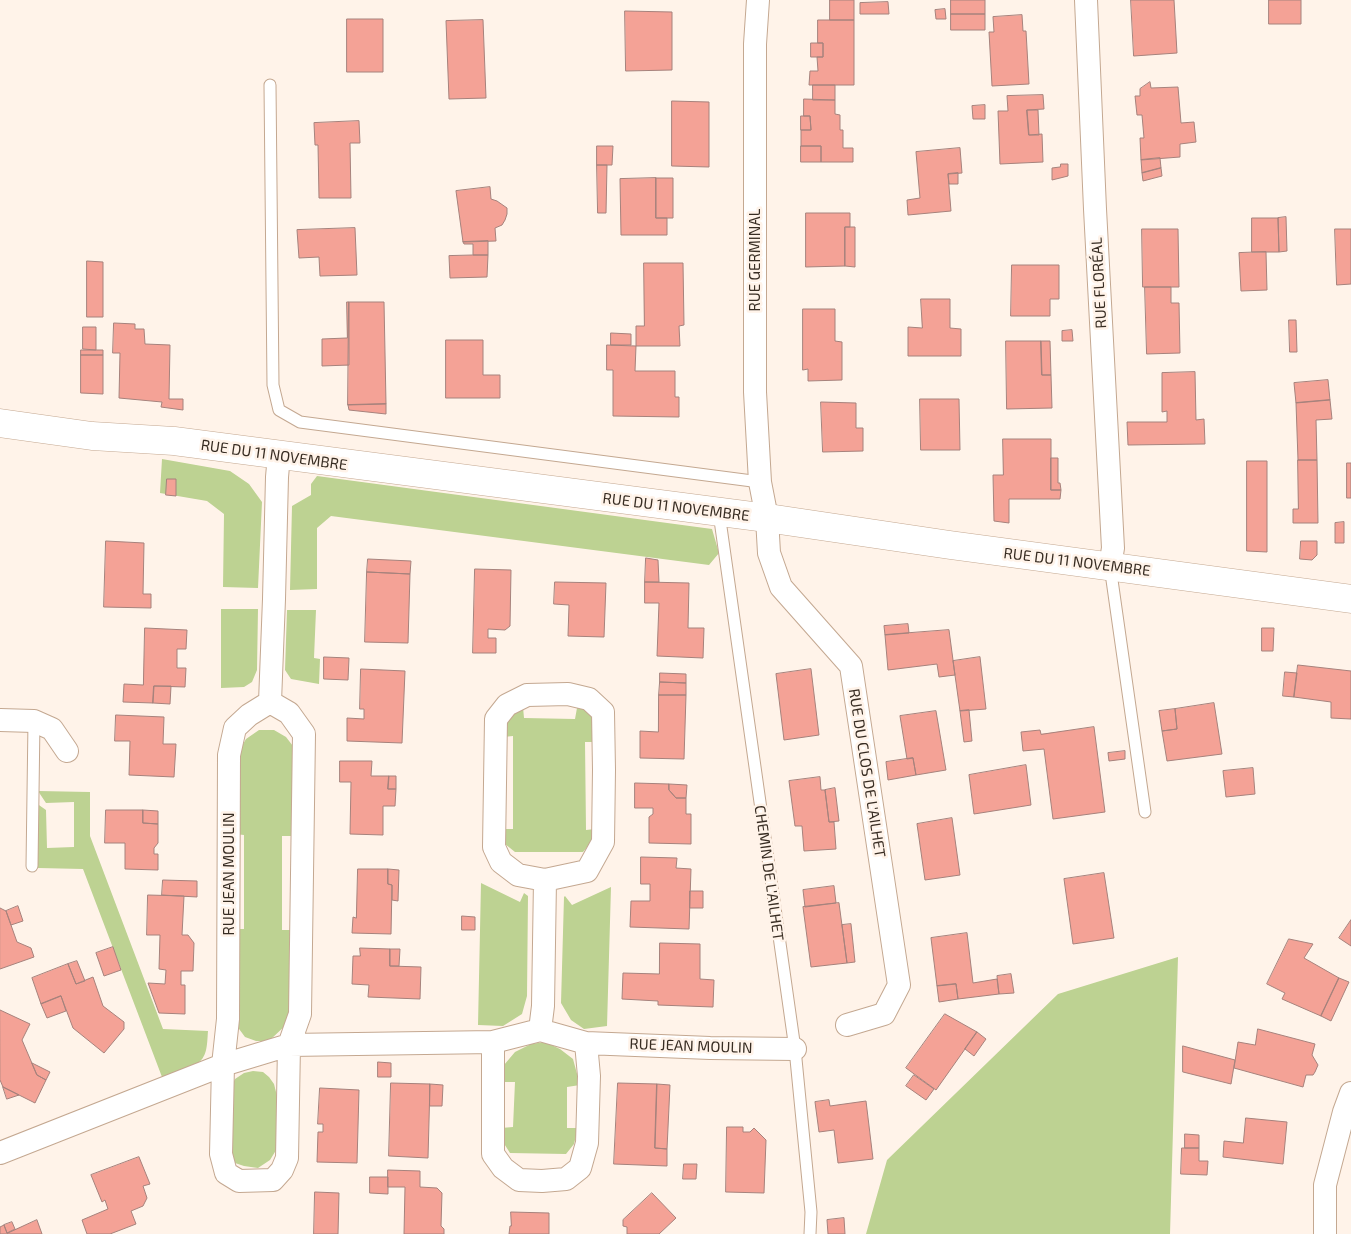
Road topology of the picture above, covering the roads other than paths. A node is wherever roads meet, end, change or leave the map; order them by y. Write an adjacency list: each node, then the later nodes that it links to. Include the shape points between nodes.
1 (758, 0): 6 (street, RUE GERMINAL, via 754,44 755,392)
2 (1086, 0): 9 (street, RUE FLORÉAL, via 1113,548)
3 (270, 85): 6 (lane, via 273,385 279,410 300,422)
4 (0, 423): 5 (street, RUE DU 11 NOVEMBRE)
5 (279, 455): 7 (street, RUE DU 11 NOVEMBRE); 11 (street)
6 (760, 482): 8 (street, RUE GERMINAL)
7 (718, 513): 8 (street, RUE DU 11 NOVEMBRE); 23 (lane, CHEMIN DE L'AILHET)
8 (767, 518): 9 (street, RUE DU 11 NOVEMBRE); 18 (street, RUE DU CLOS DE L'AILHET, via 769,553 781,587 851,666 899,985 884,1014)
9 (1110, 566): 10 (street, RUE DU 11 NOVEMBRE); 15 (lane)
10 (1351, 599)
11 (270, 702): 22 (street, RUE JEAN MOULIN, via 289,713 304,734 300,1014); 24 (street, RUE JEAN MOULIN, via 235,728 229,755 228,1019)
12 (0, 720): 13 (street)
13 (34, 721): 14 (street, via 52,729); 16 (lane)
14 (67, 752)
15 (1145, 812)
16 (32, 866)
17 (545, 880): 17 (street, via 518,875 501,862 494,847 496,719 507,705 527,695 568,694 589,699 603,712 603,842 586,871); 19 (street)
18 (847, 1025)
19 (540, 1030): 20 (street); 21 (street, RUE JEAN MOULIN)
20 (493, 1042): 21 (street, via 493,1154 503,1168 519,1180 542,1181 566,1179 580,1168 587,1143 589,1076); 22 (street)
21 (586, 1043): 23 (street, RUE JEAN MOULIN)
22 (289, 1045): 24 (street); 24 (street, RUE JEAN MOULIN, via 287,1158 273,1180 240,1181 226,1173 221,1154)
23 (795, 1049): 27 (lane, CHEMIN DE L'AILHET, via 811,1212)
24 (223, 1065): 26 (street)
25 (1351, 1093): 28 (street, via 1326,1185)
26 (0, 1153)
27 (810, 1234)
28 (1325, 1234)

